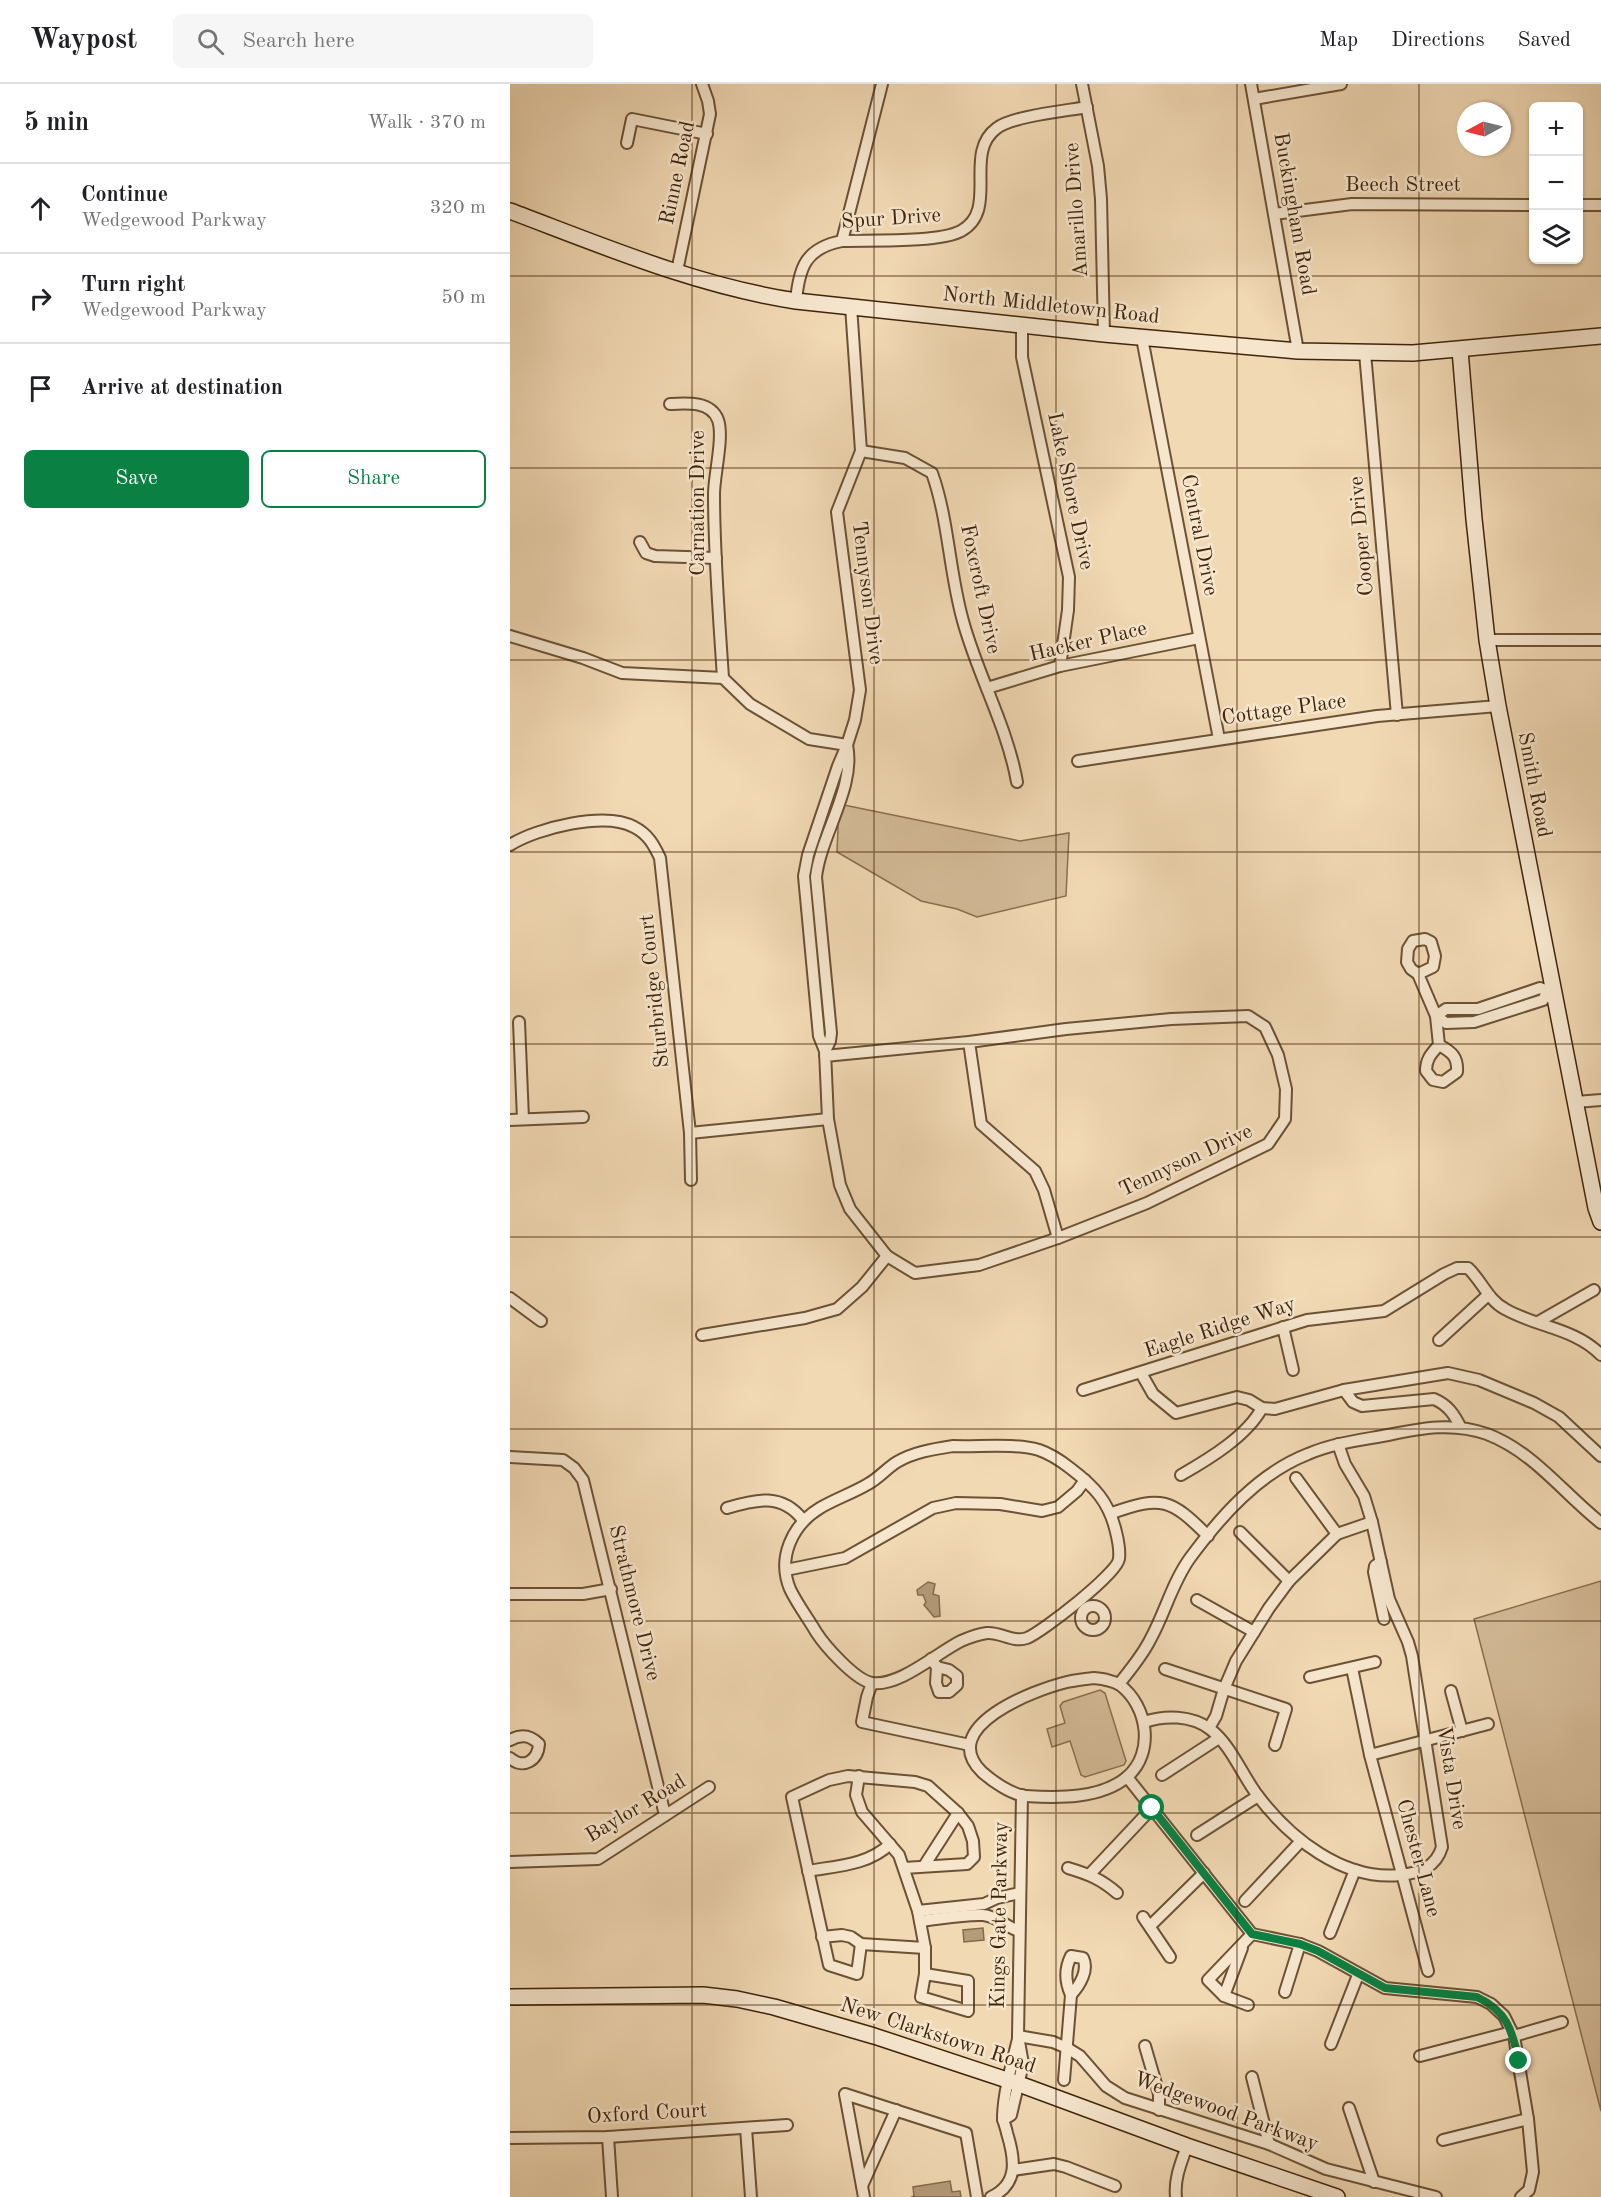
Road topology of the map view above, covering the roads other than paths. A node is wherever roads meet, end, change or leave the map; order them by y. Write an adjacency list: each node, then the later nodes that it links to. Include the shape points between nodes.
1 (702, 84): 8 (street, Rinne Road, via 710,114)
2 (882, 84): 15 (street)
3 (1082, 84): 7 (street, Amarillo Drive)
4 (1251, 84): 6 (street, Buckingham Road)
5 (1341, 84): 6 (street)
6 (1254, 99): 14 (street, Buckingham Road)
7 (1087, 107): 15 (street, Spur Drive, via 1012,121 997,128 986,140 980,157 979,210 973,222 962,230 945,237); 20 (street, Amarillo Drive, via 1101,199)
8 (707, 134): 9 (street, via 632,119); 16 (street, Rinne Road)
9 (627, 143)
10 (1529, 205): 14 (street, Beech Street, via 1352,204)
11 (1583, 205): 12 (street)
12 (1601, 205)
13 (510, 210): 16 (street, North Middletown Road)
14 (1274, 214): 24 (street, Buckingham Road)
15 (842, 242): 17 (street, Spur Drive, via 814,251 798,279)
16 (677, 271): 17 (street, North Middletown Road, via 715,284)
17 (796, 301): 18 (street, North Middletown Road)
18 (851, 306): 19 (street, North Middletown Road); 27 (street, Tennyson Drive)
19 (1022, 324): 20 (street, North Middletown Road); 34 (street, Lake Shore Drive, via 1022,357 1069,578)
20 (1104, 334): 22 (street, North Middletown Road)
21 (1601, 336): 23 (street, North Middletown Road)
22 (1142, 338): 24 (street, North Middletown Road); 31 (street, Central Drive)
23 (1460, 350): 25 (street, North Middletown Road); 32 (street, Smith Road)
24 (1298, 351): 25 (street, North Middletown Road)
25 (1365, 353): 38 (street, Cooper Drive)
26 (670, 404): 29 (street, Carnation Drive, via 701,404 718,420)
27 (861, 451): 36 (street, Foxcroft Drive, via 905,458 932,473 940,495 962,617); 40 (street, Tennyson Drive, via 837,512 860,690)
28 (640, 542): 29 (street, via 646,553 655,556)
29 (716, 558): 35 (street, Carnation Drive)
30 (510, 636): 35 (street, via 622,674)
31 (1199, 638): 34 (street, Hacker Place); 39 (street, Central Drive)
32 (1487, 640): 33 (street); 37 (street, Smith Road)
33 (1601, 640)
34 (1060, 666): 36 (street, Hacker Place)
35 (723, 678): 40 (street, via 750,704 809,739)
36 (987, 688): 42 (street, Foxcroft Drive, via 1007,738)
37 (1498, 706): 38 (street, Cottage Place); 45 (street, Smith Road)
38 (1397, 715): 39 (street, Cottage Place)
39 (1219, 739): 41 (street, Cottage Place)
40 (847, 746): 50 (street, Tennyson Drive, via 848,770 816,877 831,1033)
41 (1078, 761)
42 (1017, 782)
43 (510, 844): 57 (street, Sturbridge Court, via 555,825 617,821 650,838 660,858)
44 (1418, 974): 46 (street)
45 (1550, 991): 46 (street, via 1540,988 1515,1002 1478,1009 1446,1009); 52 (street, Smith Road)
46 (1436, 1016): 49 (street)
47 (519, 1022): 54 (street)
48 (969, 1042): 50 (street, Tennyson Drive); 60 (street, via 981,1124 1035,1171); 60 (street, Tennyson Drive, via 1148,1021 1248,1016 1265,1027 1278,1055 1286,1089 1285,1119 1268,1144 1147,1203)
49 (1440, 1045)
50 (825, 1053): 55 (street, Tennyson Drive)
51 (1601, 1101): 52 (street)
52 (1576, 1102): 59 (street, Smith Road)
53 (583, 1117): 54 (street)
54 (523, 1119): 56 (street)
55 (828, 1119): 57 (street); 61 (street, Tennyson Drive, via 840,1185 850,1209)
56 (510, 1120)
57 (690, 1133): 58 (street, Sturbridge Court)
58 (692, 1180)
59 (1601, 1222)
60 (1058, 1238): 61 (street, Tennyson Drive, via 979,1265 915,1273)
61 (887, 1256): 68 (street, via 862,1287 837,1309)
62 (1594, 1290): 66 (street)
63 (1488, 1295): 66 (street, Eagle Ridge Way, via 1505,1309); 67 (street, Eagle Ridge Way, via 1468,1268 1457,1268 1384,1311 1307,1320); 69 (street)
64 (510, 1298): 65 (street)
65 (541, 1321)
66 (1538, 1322): 70 (street, Eagle Ridge Way, via 1573,1335)
67 (1283, 1327): 71 (street); 72 (street, Eagle Ridge Way)
68 (702, 1335)
69 (1438, 1340)
70 (1601, 1355)
71 (1293, 1370)
72 (1141, 1373): 73 (street); 75 (street, Eagle Ridge Way, via 1153,1394 1176,1413 1237,1397)
73 (1083, 1390)
74 (1344, 1390): 75 (street, Eagle Ridge Way, via 1275,1409); 76 (street, via 1362,1406 1434,1399 1449,1409); 79 (street, Eagle Ridge Way, via 1428,1375 1465,1376 1559,1417)
75 (1263, 1408): 80 (street, via 1246,1430)
76 (1461, 1428): 77 (street, via 1438,1426); 87 (street, via 1486,1434 1531,1459)
77 (1338, 1444): 86 (street, Vista Drive, via 1364,1496); 90 (street, via 1287,1463 1263,1478)
78 (510, 1456): 94 (street, Strathmore Drive, via 563,1460 574,1468 583,1480)
79 (1601, 1456)
80 (1181, 1474)
81 (1296, 1478): 89 (street)
82 (1085, 1480): 84 (street); 85 (street, via 1041,1450 953,1446 897,1462 868,1484); 92 (street, via 1058,1507 1042,1511 1000,1504 956,1503 933,1508 845,1558)
83 (727, 1508): 85 (street, via 760,1500 778,1501 794,1509)
84 (1112, 1513): 90 (street, via 1152,1501 1169,1504 1186,1514); 103 (street, via 1118,1540 1117,1565 1081,1605 1027,1638 988,1633 963,1641 934,1663 886,1683)
85 (803, 1520): 92 (street, via 790,1538)
86 (1372, 1522): 89 (street); 91 (street, Vista Drive)
87 (1601, 1523)
88 (1240, 1532): 93 (street)
89 (1337, 1534): 93 (street)
90 (1208, 1536): 104 (street, via 1176,1581 1141,1656)
91 (1381, 1562): 97 (street, via 1374,1572); 113 (street, Vista Drive, via 1389,1599 1412,1656)
92 (786, 1570): 103 (street, via 790,1589 823,1642)
93 (1289, 1581): 98 (street)
94 (611, 1589): 95 (street, via 583,1594); 126 (street, Strathmore Drive)
95 (510, 1594)
96 (1197, 1600): 98 (street)
97 (1384, 1619)
98 (1254, 1632): 105 (street)
99 (1376, 1662): 100 (street)
100 (1352, 1668): 102 (street); 116 (street, Chester Lane)
101 (1166, 1669): 105 (street)
102 (1310, 1677)
103 (872, 1683): 114 (street, via 862,1722)
104 (1119, 1684): 107 (street, via 1134,1698); 114 (street, via 1094,1678 1037,1692 989,1718 975,1730)
105 (1224, 1689): 109 (street); 115 (street, via 1286,1709)
106 (1451, 1691): 110 (street)
107 (1144, 1722): 109 (street, Vista Drive, via 1171,1717); 120 (street, via 1145,1749)
108 (1488, 1724): 110 (street)
109 (1209, 1728): 111 (street, Vista Drive)
110 (1462, 1731): 113 (street)
111 (1219, 1738): 118 (street); 123 (street, Vista Drive)
112 (510, 1740): 117 (street, via 523,1735 539,1744 533,1761 523,1764)
113 (1426, 1741): 116 (street); 138 (street, Vista Drive, via 1442,1847 1430,1867)
114 (970, 1745): 122 (street, via 973,1761 984,1774)
115 (1275, 1745)
116 (1370, 1755): 138 (street, Chester Lane)
117 (510, 1758)
118 (1162, 1775)
119 (859, 1776): 125 (street, via 928,1786); 129 (street, via 856,1795 862,1812); 135 (street, via 829,1780 792,1797)
120 (1128, 1777): 122 (street, via 1094,1792); 124 (street)
121 (709, 1787): 126 (street, Baylor Road)
122 (1022, 1796): 139 (street, Kings Gate Parkway)
123 (1258, 1796): 127 (street); 128 (street, Vista Drive)
124 (1152, 1808): 136 (street); 137 (street)
125 (958, 1812): 131 (street); 131 (street, via 968,1826 974,1857 967,1864)
126 (665, 1815): 130 (street, Baylor Road, via 598,1859)
127 (1197, 1835)
128 (1301, 1841): 134 (street, Vista Drive); 141 (street)
129 (890, 1844): 132 (street); 135 (street, via 870,1859)
130 (510, 1862)
131 (924, 1866): 132 (street)
132 (904, 1868): 142 (street)
133 (1068, 1868): 137 (street)
134 (1355, 1870): 138 (street, Vista Drive); 144 (street)
135 (808, 1871): 145 (street)
136 (1204, 1873): 146 (street); 150 (street, via 1147,1922)
137 (1090, 1874): 140 (street)
138 (1402, 1875): 151 (street, Chester Lane)
139 (1020, 1893): 142 (street); 143 (street, Kings Gate Parkway)
140 (1117, 1893)
141 (1245, 1901)
142 (919, 1916): 143 (street, via 984,1915); 149 (street)
143 (1018, 1931): 161 (street, Kings Gate Parkway)
144 (1330, 1933)
145 (822, 1937): 147 (street, via 842,1935); 147 (street, via 829,1965 857,1974)
146 (1248, 1938): 148 (street); 156 (street); 156 (street, via 1208,1980)
147 (861, 1944): 149 (street)
148 (1300, 1944): 153 (street); 154 (street)
149 (926, 1948): 152 (street)
150 (1170, 1957)
151 (1428, 1971)
152 (925, 1974): 152 (street, via 921,1997 968,2011 968,1981)
153 (1358, 1975): 160 (street, via 1385,1988 1477,1997 1504,2016); 162 (street)
154 (1285, 1992)
155 (1071, 1995): 164 (street)
156 (1224, 1996): 158 (street)
157 (510, 1997): 168 (street, New Clarkstown Road, via 669,1995 737,1999 820,2019)
158 (1248, 2006)
159 (1562, 2022): 160 (street)
160 (1513, 2034): 165 (street); 172 (street)
161 (1018, 2036): 164 (street, Wedgewood Parkway); 168 (street, Kings Gate Parkway)
162 (1331, 2044)
163 (1145, 2046): 171 (street, via 1159,2094)
164 (1068, 2048): 167 (street); 171 (street, Wedgewood Parkway, via 1106,2086 1125,2098)
165 (1420, 2056)
166 (1252, 2077): 178 (street)
167 (1064, 2080)
168 (1014, 2082): 179 (street, New Clarkstown Road); 180 (street, Kings Gate Parkway, via 1003,2120)
169 (1349, 2108): 181 (street)
170 (896, 2110): 183 (street); 183 (street, via 845,2094); 186 (street, via 966,2133)
171 (1159, 2110): 178 (street, Wedgewood Parkway)
172 (1528, 2119): 177 (street); 191 (street, via 1533,2172 1528,2190)
173 (787, 2125): 174 (street, Oxford Court)
174 (746, 2128): 175 (street, Oxford Court); 185 (street)
175 (608, 2137): 176 (street, Oxford Court); 184 (street)
176 (510, 2138)
177 (1443, 2140)
178 (1269, 2144): 181 (street, Wedgewood Parkway, via 1326,2169)
179 (1187, 2146): 188 (street, via 1178,2172); 189 (street, New Clarkstown Road)
180 (1013, 2170): 182 (street, via 1054,2164); 187 (street, via 1004,2189)
181 (1374, 2182): 190 (street, Wedgewood Parkway)
182 (1115, 2186)
183 (862, 2193)
184 (612, 2197)
185 (751, 2197)
186 (977, 2197)
187 (991, 2197)
188 (1176, 2197)
189 (1337, 2197)
190 (1436, 2197)
191 (1521, 2197)

